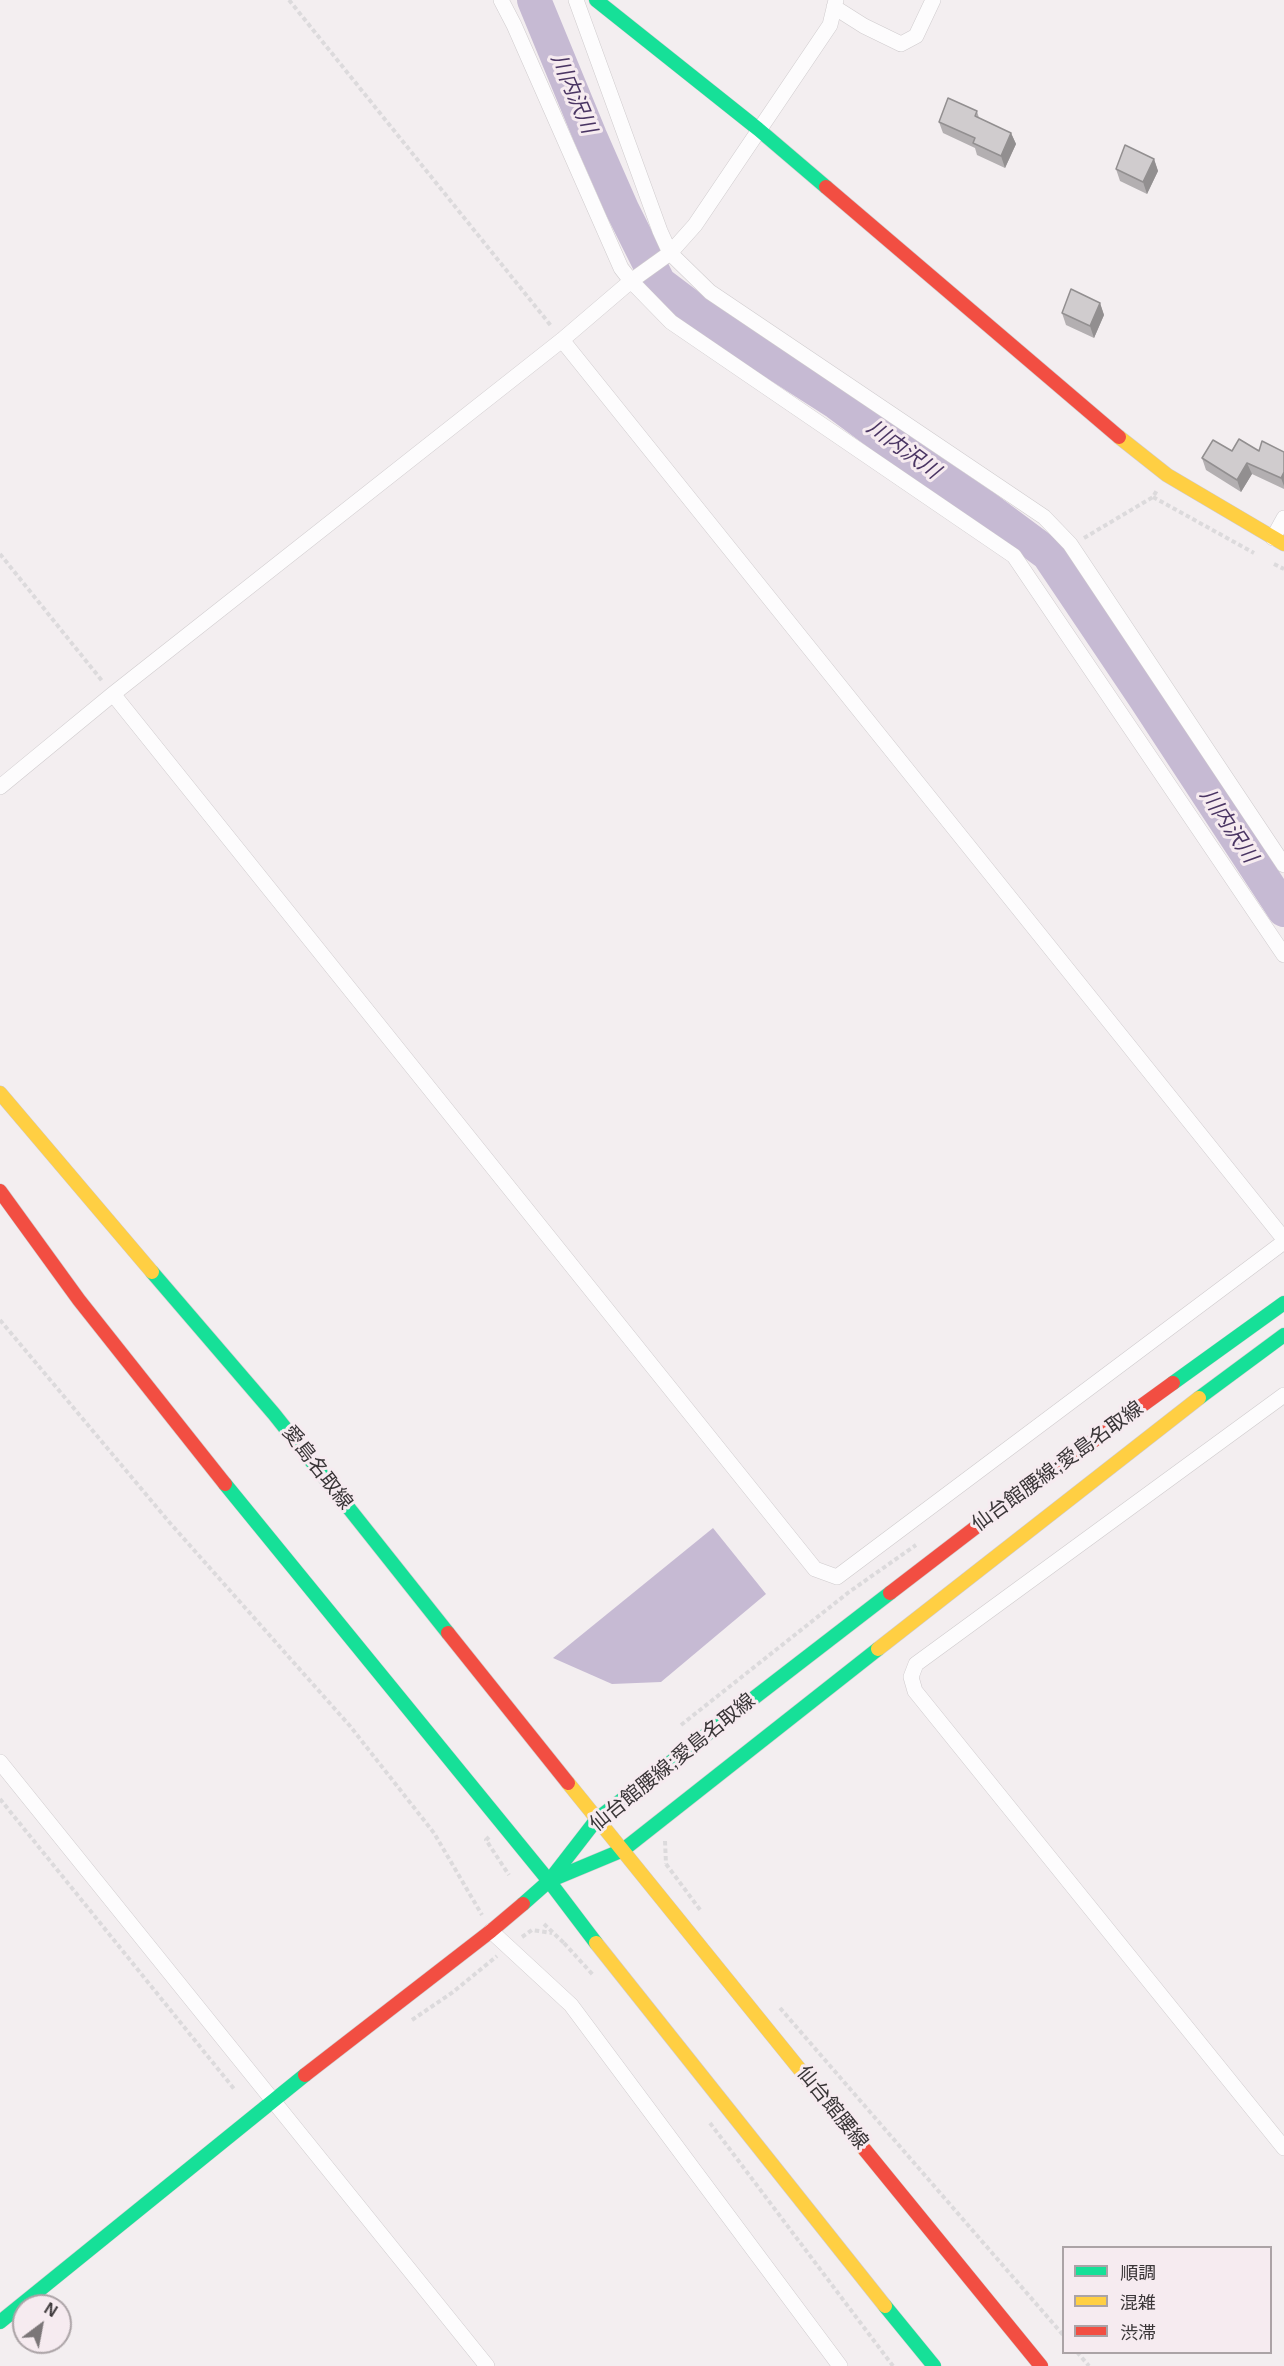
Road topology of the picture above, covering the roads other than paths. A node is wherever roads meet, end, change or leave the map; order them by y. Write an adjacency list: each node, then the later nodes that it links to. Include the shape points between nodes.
1 (501, 0): 8 (street, via 621,268)
2 (576, 0): 7 (street)
3 (596, 0): 6 (main road)
4 (933, 0): 5 (street, via 916,36 901,44 864,26)
5 (835, 4): 6 (street, via 830,25)
6 (758, 129): 7 (street, via 695,225); 11 (main road, via 1117,436 1167,475)
7 (667, 255): 8 (street); 14 (street, via 710,292 1044,517 1070,544)
8 (635, 277): 9 (street); 15 (street, via 671,322 1014,556)
9 (562, 340): 12 (street); 18 (street)
10 (1284, 518): 11 (street)
11 (1278, 541)
12 (113, 694): 13 (street); 18 (street, via 814,1569 837,1577)
13 (0, 787)
14 (1284, 865)
15 (1284, 955)
16 (0, 1093): 23 (main road, 愛島名取線, via 274,1414)
17 (0, 1191): 25 (main road, via 79,1300)
18 (1284, 1240)
19 (1284, 1303): 23 (main road, 仙台館腰線;愛島名取線, via 988,1518)
20 (1284, 1335): 24 (main road, 仙台館腰線;愛島名取線, via 1031,1527)
21 (1284, 1395): 28 (street, via 916,1664 911,1677 915,1692)
22 (0, 1762): 27 (street)
23 (597, 1820): 24 (main road, 愛島名取線); 25 (main road, 仙台館腰線;愛島名取線)
24 (623, 1850): 25 (main road, 仙台館腰線;愛島名取線); 33 (main road, 仙台館腰線)
25 (549, 1881): 26 (main road); 32 (main road)
26 (491, 1931): 27 (main road); 31 (street, via 571,2005)
27 (274, 2100): 29 (main road); 30 (street)
28 (1284, 2148)
29 (0, 2322)
30 (487, 2366)
31 (840, 2366)
32 (934, 2366)
33 (1041, 2366)

